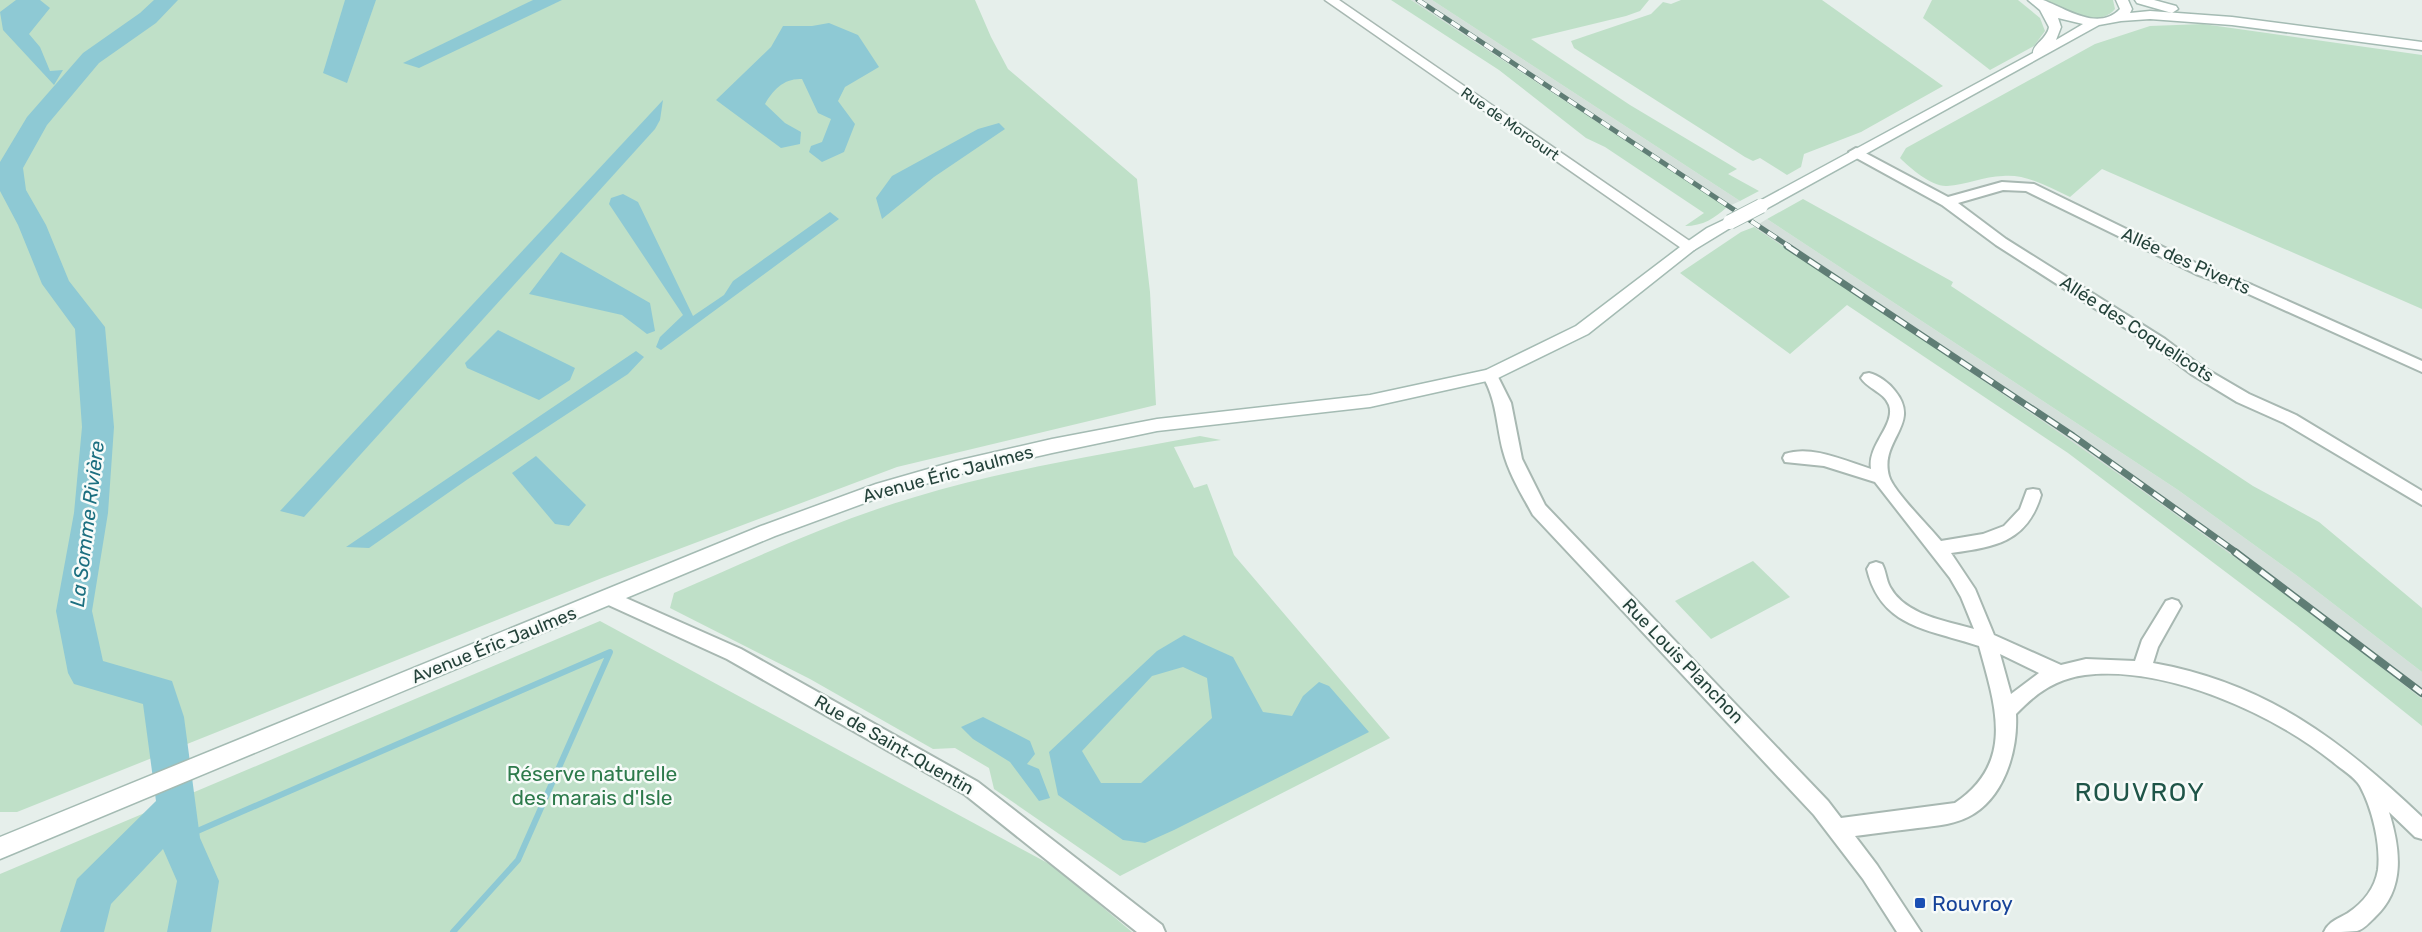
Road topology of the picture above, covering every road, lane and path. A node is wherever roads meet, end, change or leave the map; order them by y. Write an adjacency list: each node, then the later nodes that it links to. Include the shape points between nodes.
1 (1331, 0): 13 (main road, Rue de Morcourt)
2 (2034, 0): 5 (main road)
3 (2122, 0): 6 (main road, via 2126,9)
4 (2140, 0): 8 (main road)
5 (2046, 9): 7 (main road, via 2071,18); 10 (main road, via 2056,28 2052,39)
6 (2119, 17): 7 (main road); 8 (main road)
7 (2098, 21): 10 (main road, via 2065,43)
8 (2232, 21): 9 (main road)
9 (2422, 46)
10 (2026, 60): 11 (main road, Avenue Éric Jaulmes)
11 (1856, 152): 12 (street, Allée des Coquelicots); 13 (main road, Avenue Éric Jaulmes, bridge, via 1712,231)
12 (1947, 202): 14 (street, Allée des Piverts, via 2002,186 2029,187 2207,273); 20 (street, Allée des Coquelicots, via 2183,362 2243,398 2290,419)
13 (1689, 248): 15 (main road, Avenue Éric Jaulmes, via 1582,330)
14 (2422, 367)
15 (1490, 375): 23 (main road, Avenue Éric Jaulmes, via 1370,401 1157,425 956,468 876,491 779,527); 30 (street, Rue Louis Planchon, via 1502,396 1512,453 1539,510)
16 (1869, 378): 18 (street, via 1893,395 1898,411 1897,421 1882,447)
17 (1791, 458): 18 (street, via 1824,460)
18 (1881, 478): 21 (street)
19 (2033, 495): 21 (street, via 2025,520 2010,531)
20 (2422, 499)
21 (1937, 548): 25 (street, via 1972,602)
22 (1876, 569): 25 (street, via 1880,584 1898,610)
23 (610, 598): 32 (main road, Avenue Éric Jaulmes); 33 (street, Rue de Saint-Quentin, via 734,654 971,788)
24 (2172, 606): 26 (street, via 2149,645)
25 (1987, 640): 27 (street); 28 (street)
26 (2142, 669): 27 (street, via 2097,667); 29 (street, via 2191,681 2267,709 2319,740)
27 (2060, 673): 28 (street, via 2031,686)
28 (2006, 711): 30 (street, via 1999,762 1986,791 1975,801 1946,815)
29 (2368, 781): 31 (street); 35 (street, via 2385,828 2387,882 2369,912)
30 (1836, 827): 34 (street, Rue Louis Planchon)
31 (2422, 830)
32 (0, 848)
33 (1154, 932)
34 (1910, 932)
35 (2335, 932)

